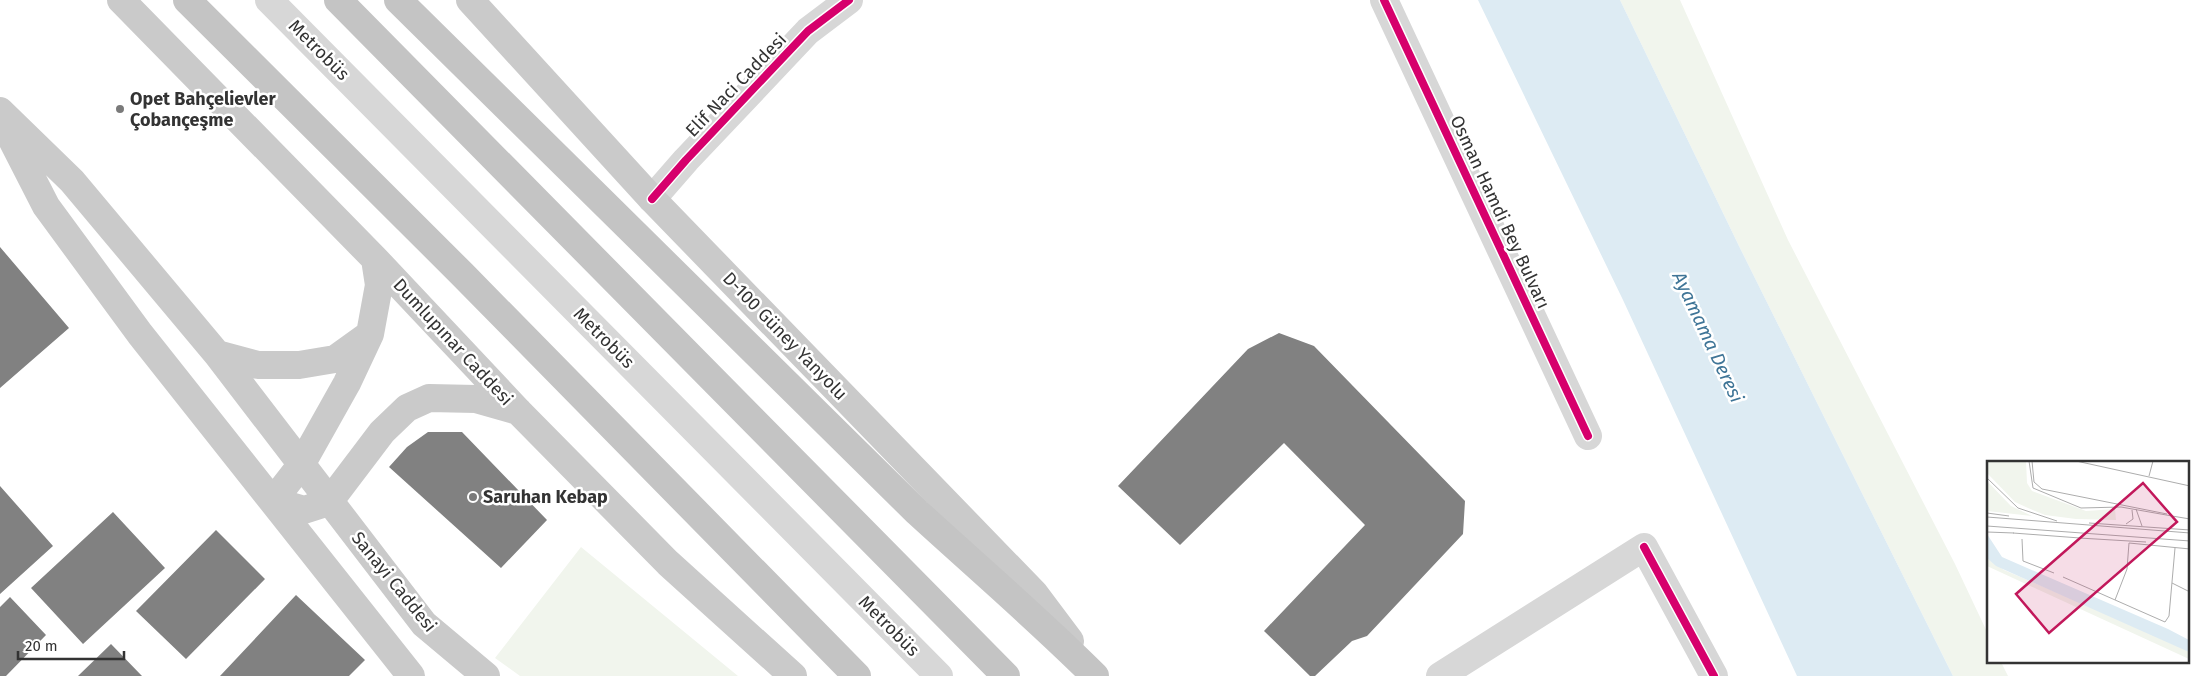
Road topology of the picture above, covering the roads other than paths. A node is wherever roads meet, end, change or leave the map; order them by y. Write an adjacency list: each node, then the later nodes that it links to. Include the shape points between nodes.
1 (121, 0): 12 (main road, Dumlupınar Caddesi)
2 (187, 0): 23 (highway)
3 (269, 0): 24 (street, Metrobüs)
4 (338, 0): 25 (highway)
5 (398, 0): 26 (highway, via 917,512)
6 (470, 0): 11 (main road, D-100 Güney Yanyolu)
7 (850, 0): 11 (street, Elif Naci Caddesi, via 808,31)
8 (1384, 0): 16 (street, Osman Hamdi Bey Bulvarı)
9 (0, 111): 14 (main road, Sanayi Caddesi, via 72,181)
10 (0, 116): 18 (main road, via 46,206 140,334)
11 (652, 198): 26 (main road, D-100 Güney Yanyolu, via 1034,593)
12 (374, 259): 13 (main road, via 379,285); 15 (main road, Dumlupınar Caddesi)
13 (370, 334): 14 (main road, via 335,359 299,365 258,365); 17 (main road)
14 (217, 354): 17 (main road, Sanayi Caddesi)
15 (518, 411): 19 (main road, via 476,399 429,398 406,408 382,432); 22 (main road, Dumlupınar Caddesi, via 668,563)
16 (1588, 436)
17 (301, 465): 18 (main road); 19 (main road, Sanayi Caddesi)
18 (273, 501): 19 (main road, via 304,510); 20 (main road)
19 (329, 502): 21 (main road, Sanayi Caddesi, via 424,624)
20 (411, 676)
21 (486, 676)
22 (793, 676)
23 (857, 676)
24 (939, 676)
25 (1006, 676)
26 (1096, 676)
27 (1440, 676): 28 (street, via 1644,547)
28 (1714, 676)

